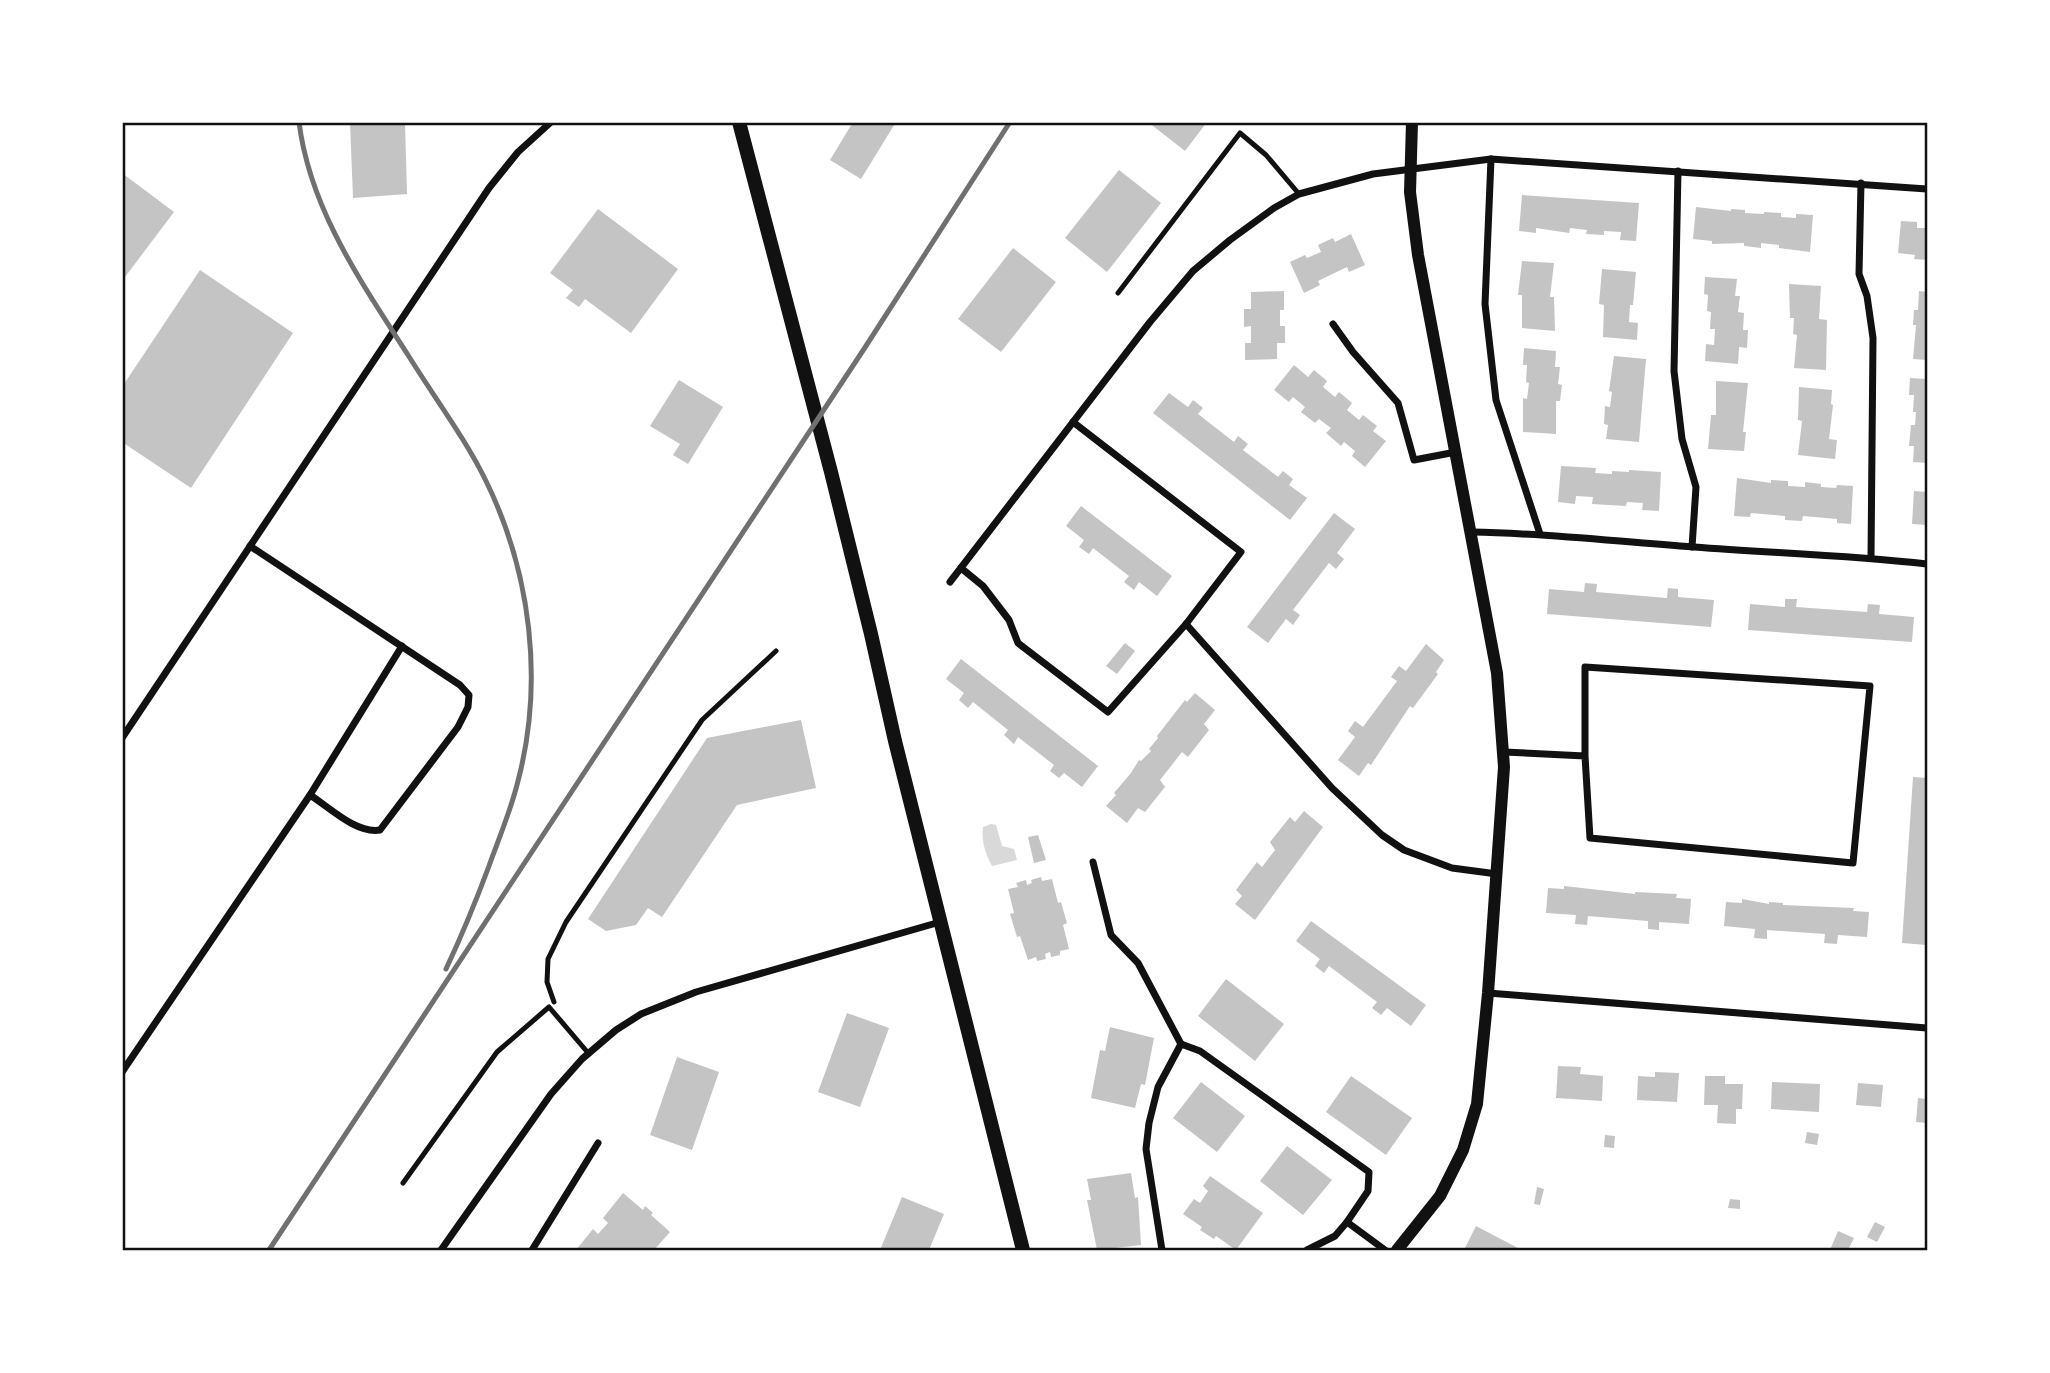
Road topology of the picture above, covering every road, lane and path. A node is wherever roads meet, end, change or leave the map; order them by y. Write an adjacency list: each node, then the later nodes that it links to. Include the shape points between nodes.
1 (551, 122): 16 (street, via 517,152 489,188)
2 (739, 122): 31 (main road, via 831,471)
3 (1412, 122): 5 (street)
4 (1491, 159): 5 (street); 6 (street); 15 (street, via 1485,304 1496,400)
5 (1410, 170): 9 (street, via 1373,174); 13 (street, via 1418,255)
6 (1678, 171): 7 (street); 17 (street, via 1674,371 1682,439 1696,487)
7 (1861, 183): 8 (street); 18 (street, via 1859,275 1873,338)
8 (1927, 189)
9 (1299, 194): 10 (lane, via 1240,133); 12 (street, via 1193,271)
10 (1118, 293)
11 (1333, 324): 13 (street, via 1398,403 1414,460)
12 (1073, 422): 20 (street); 22 (street, via 1241,552)
13 (1456, 452): 14 (street)
14 (1472, 532): 15 (street); 26 (street, via 1497,673)
15 (1540, 534): 17 (street)
16 (250, 546): 23 (street); 25 (street)
17 (1692, 547): 18 (street)
18 (1871, 558): 19 (street)
19 (1927, 564)
20 (961, 568): 21 (street); 22 (street, via 983,586 1009,620 1018,643 1108,712)
21 (950, 582)
22 (1186, 624): 30 (street, via 1332,788 1382,835 1404,850 1452,868)
23 (402, 646): 28 (street); 28 (street, via 469,695 458,727 380,830 359,828)
24 (776, 650): 33 (lane, via 702,720 566,922 548,959 547,982)
25 (122, 738)
26 (1504, 752): 27 (street); 30 (street)
27 (1585, 756): 27 (street, via 1590,838 1853,863 1870,686 1585,667)
28 (310, 795): 37 (street)
29 (1093, 862): 35 (street, via 1111,935 1138,963)
30 (1497, 874): 32 (street)
31 (940, 922): 36 (street, via 696,992 641,1014); 43 (main road)
32 (1488, 993): 34 (street); 47 (street, via 1477,1104 1467,1139 1440,1196)
33 (554, 1002)
34 (1927, 1028)
35 (1181, 1045): 40 (street, via 1200,1051 1369,1172 1367,1191); 44 (street, via 1158,1087 1146,1149)
36 (589, 1054): 39 (lane, via 549,1007 497,1052); 41 (street, via 551,1094)
37 (122, 1072)
38 (598, 1143): 42 (street)
39 (403, 1183)
40 (1347, 1222): 45 (street, via 1335,1236); 46 (street)
41 (441, 1251)
42 (532, 1251)
43 (1023, 1251)
44 (1162, 1251)
45 (1307, 1251)
46 (1385, 1251)
47 (1397, 1251)

